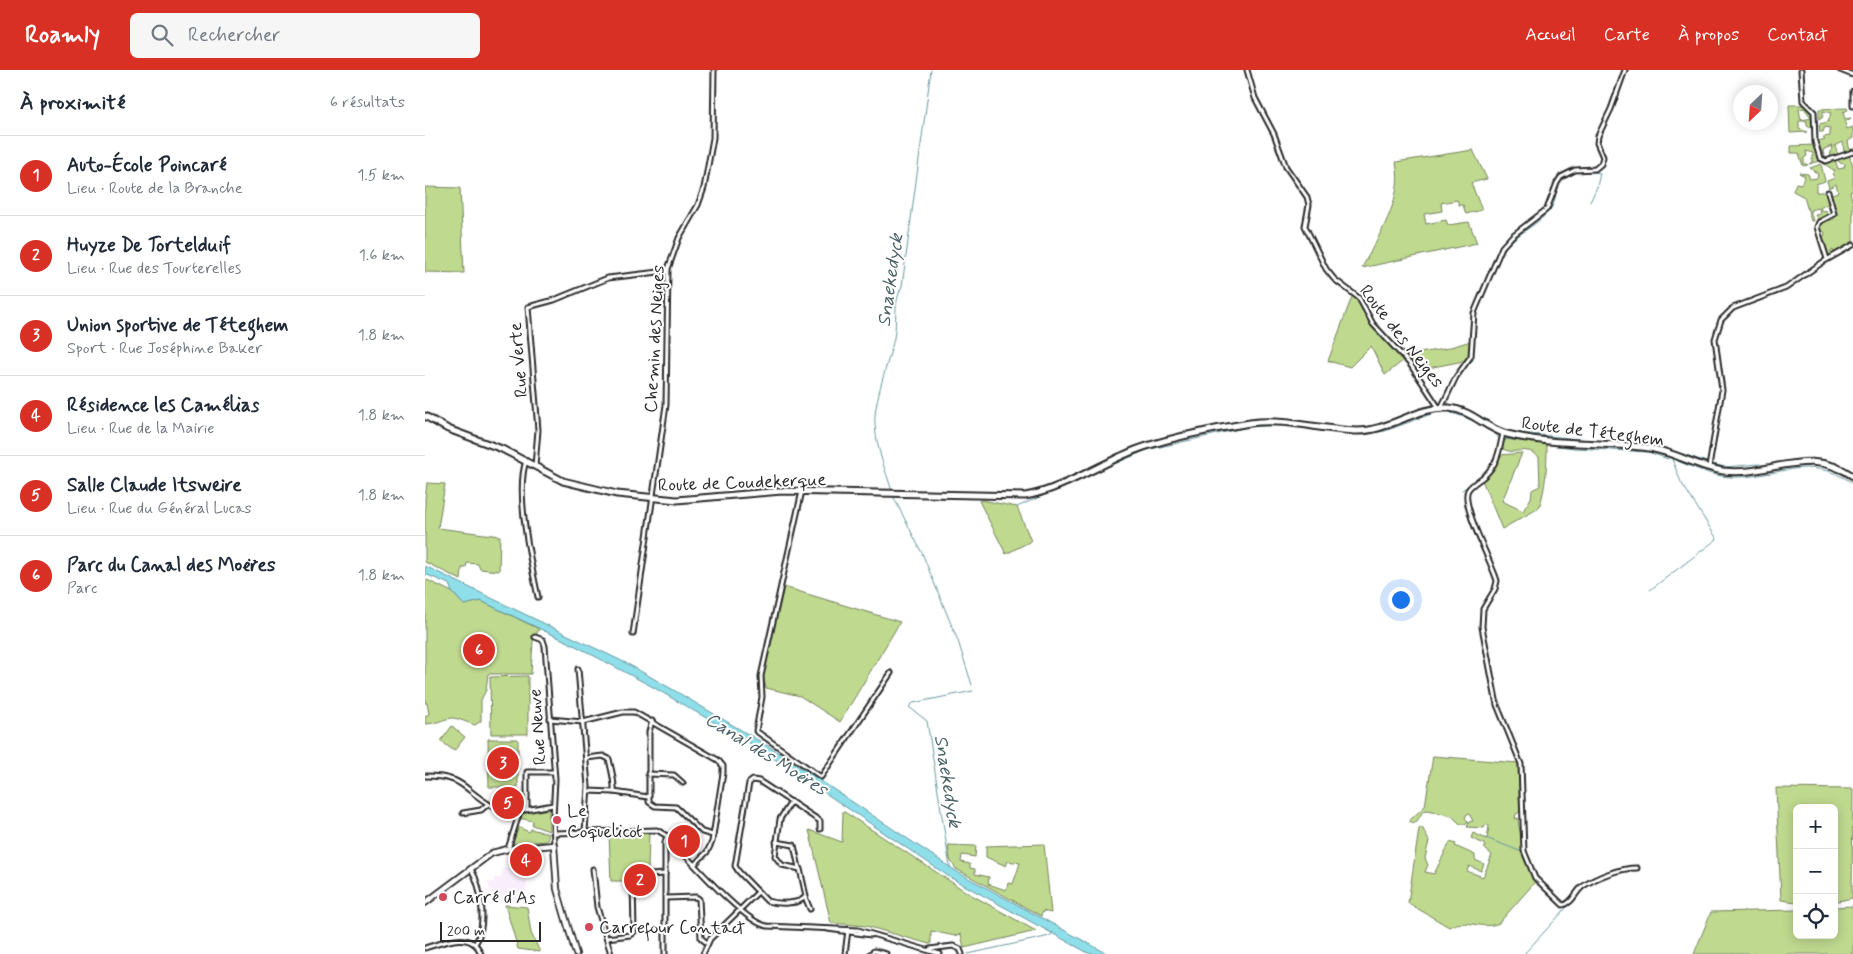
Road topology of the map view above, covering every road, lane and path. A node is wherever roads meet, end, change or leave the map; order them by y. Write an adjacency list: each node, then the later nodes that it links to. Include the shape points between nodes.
1 (714, 70): 13 (street, Chemin des Neiges, via 713,138 704,188)
2 (1247, 70): 14 (street, Route des Neiges, via 1255,98 1274,134 1286,167 1307,196 1309,205 1305,226 1327,271 1359,298 1376,327 1408,362)
3 (1625, 70): 14 (street, via 1597,137 1603,157 1601,164 1595,169 1575,170 1561,177 1546,210 1501,249 1473,315 1471,358 1457,374)
4 (1801, 70): 9 (street, via 1803,100 1814,112 1815,142 1820,158 1826,161)
5 (1840, 70): 6 (street)
6 (1853, 75)
7 (1853, 91): 8 (street)
8 (1853, 106)
9 (1853, 152)
10 (1828, 192): 12 (street, via 1834,214 1820,221 1817,227)
11 (1853, 245): 12 (street)
12 (1827, 259): 19 (street, via 1786,288 1733,308 1720,322 1715,342 1723,390)
13 (667, 270): 18 (street, Rue Verte, via 607,278 528,307 538,430); 23 (street, Chemin des Neiges, via 667,401)
14 (1440, 409): 16 (main road, Route de Téteghem, via 1467,412); 22 (main road, Route de Téteghem, via 1363,430 1272,422 1244,424 1142,448 1031,495)
15 (425, 416): 17 (main road, Route de Coudekerque, via 448,429)
16 (1503, 433): 19 (main road, Route de Téteghem, via 1573,444 1646,448); 56 (street, via 1498,460 1469,488 1467,496 1478,537 1497,581 1483,609 1482,627 1496,702 1521,764 1524,852 1535,878 1563,905 1584,886 1617,872)
17 (526, 461): 18 (main road, Route de Coudekerque); 24 (street, via 524,506 531,570)
18 (535, 467): 23 (main road, Route de Coudekerque, via 585,488)
19 (1709, 467): 20 (main road, Route de Téteghem, via 1738,471 1812,461 1834,466)
20 (1853, 476)
21 (802, 491): 22 (main road, Route de Coudekerque); 23 (main road, Route de Coudekerque, via 682,500); 28 (street, via 761,678 756,731 821,777)
22 (897, 494)
23 (652, 498): 25 (street, Chemin des Neiges)
24 (538, 597)
25 (633, 634)
26 (535, 637): 29 (street, Rue Neuve, via 543,640 545,645)
27 (579, 669): 31 (street)
28 (891, 673)
29 (550, 719): 31 (street); 33 (street, Rue Neuve)
30 (652, 721): 31 (street, via 627,711); 34 (street); 49 (street, via 722,764)
31 (583, 722): 32 (street)
32 (586, 758): 37 (street); 38 (street, via 609,758)
33 (554, 772): 42 (street, Rue Neuve); 43 (street, via 527,772)
34 (648, 774): 36 (street, via 673,775); 39 (street)
35 (425, 776): 41 (street, via 457,780)
36 (683, 783)
37 (588, 791): 38 (street); 47 (street)
38 (615, 792): 39 (street)
39 (648, 797): 49 (street, via 653,806 676,807 702,832)
40 (791, 802): 46 (street, via 819,819); 51 (street, via 781,818); 60 (street, via 759,781 753,780 749,784 735,865)
41 (488, 804): 44 (street, via 480,810); 45 (street)
42 (554, 804): 43 (street); 48 (street, Rue Neuve)
43 (527, 808): 45 (street)
44 (463, 813)
45 (518, 816): 53 (street)
46 (820, 829)
47 (585, 832): 48 (street); 50 (street, via 648,829)
48 (554, 833): 52 (street, Rue Neuve)
49 (713, 835): 54 (street, via 710,848)
50 (667, 836): 54 (street); 59 (street)
51 (776, 842): 55 (street, via 794,845); 55 (street, via 774,853 777,862 785,867)
52 (554, 845): 53 (street); 74 (street, via 557,890)
53 (507, 849): 57 (street, via 489,855)
54 (695, 864): 65 (street)
55 (799, 868): 62 (street)
56 (1637, 868)
57 (470, 869): 63 (street); 69 (street, via 483,916)
58 (593, 869): 67 (street, via 597,907)
59 (665, 874): 61 (street); 67 (street, via 635,876 635,932)
60 (758, 892): 62 (street, via 771,902 794,902); 65 (street)
61 (666, 898): 68 (street, via 699,899 701,938); 76 (street)
62 (805, 898): 64 (street)
63 (426, 902)
64 (811, 909)
65 (740, 910): 66 (street, via 763,925); 68 (street)
66 (848, 930): 72 (street); 78 (street)
67 (607, 938): 75 (street)
68 (707, 943): 77 (street)
69 (475, 944): 71 (street, via 460,939); 73 (street)
70 (957, 947): 72 (street); 82 (street); 83 (street)
71 (425, 948)
72 (927, 950): 81 (street)
73 (481, 954)
74 (576, 954)
75 (611, 954)
76 (665, 954)
77 (703, 954)
78 (845, 954)
79 (870, 954): 80 (street, via 874,950)
80 (886, 954)
81 (940, 954)
82 (957, 954)
83 (962, 954)

